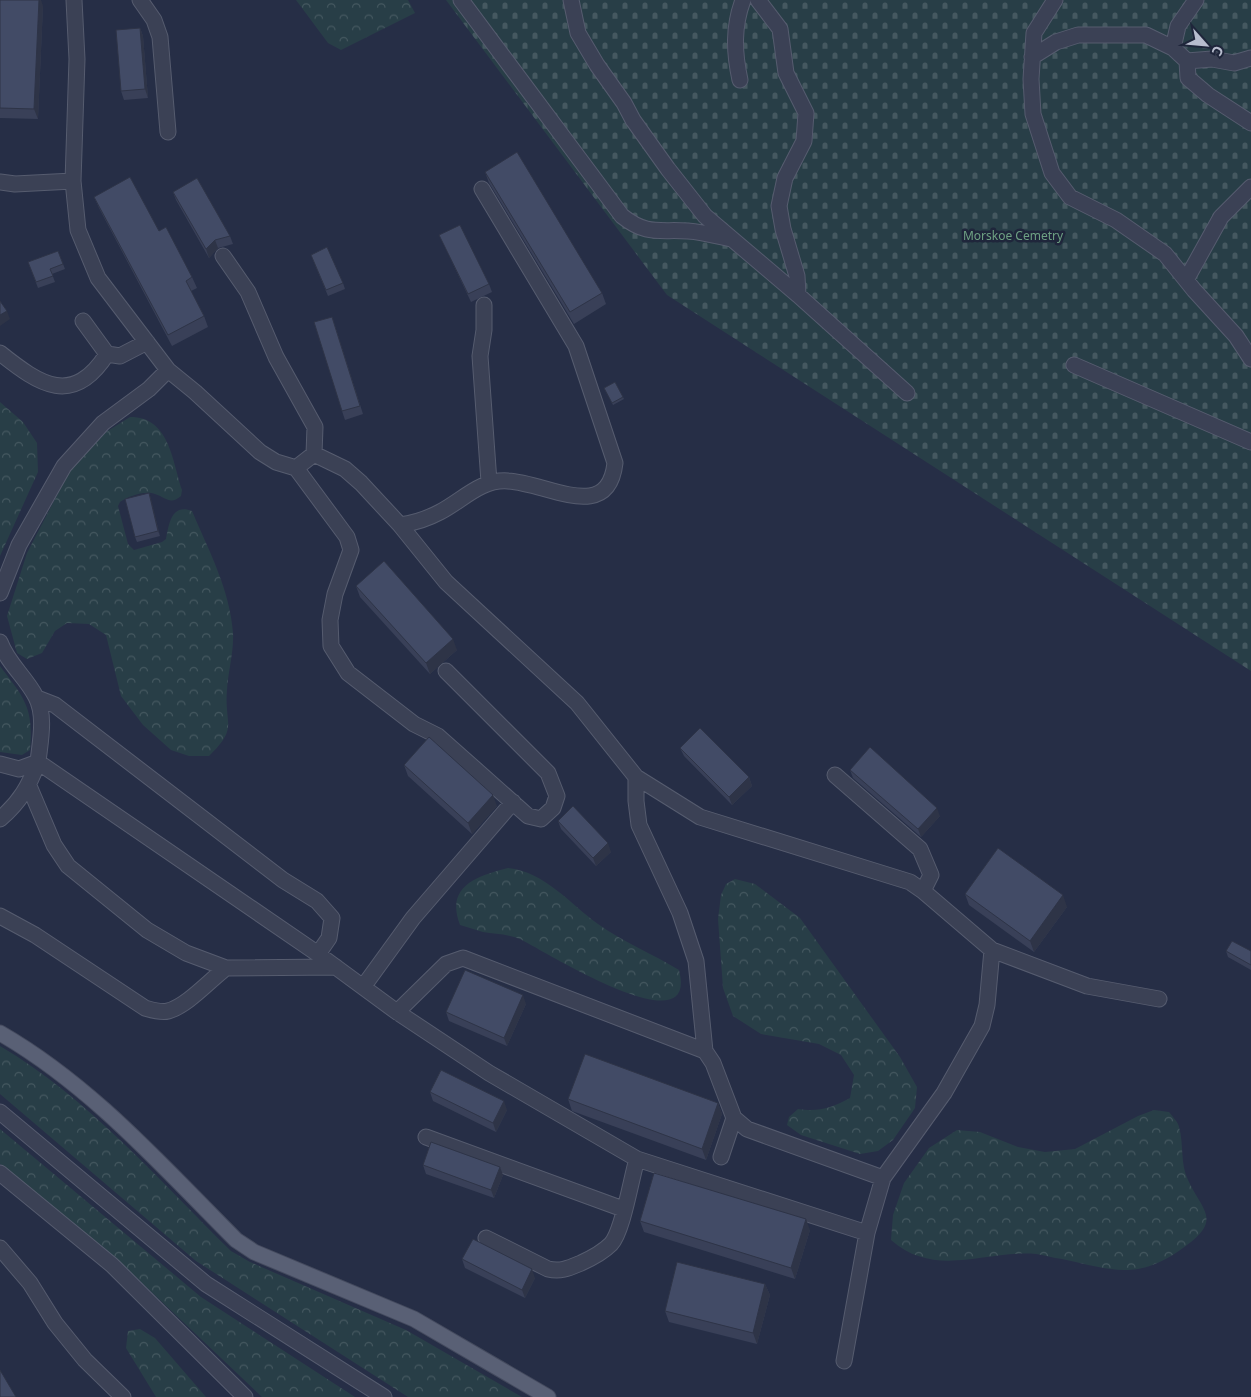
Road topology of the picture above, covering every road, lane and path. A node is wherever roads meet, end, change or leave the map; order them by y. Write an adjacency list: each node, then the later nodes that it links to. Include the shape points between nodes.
1 (74, 0): 16 (street, via 77,59)
2 (140, 0): 15 (street, via 154,20 160,37)
3 (461, 0): 20 (street, via 622,216 632,224 655,232 689,231)
4 (571, 0): 20 (street, via 578,33 633,120 705,216)
5 (743, 0): 13 (street, via 734,34)
6 (758, 0): 23 (street, via 780,29 786,73 806,113 804,141 785,178 779,206 798,276)
7 (1055, 0): 10 (street, via 1034,33)
8 (1196, 0): 9 (street, via 1178,26)
9 (1173, 48): 10 (street, via 1146,35 1078,34 1056,42); 12 (street)
10 (1032, 57): 22 (street, via 1033,114 1052,172 1070,197 1116,220 1165,254)
11 (1251, 58): 12 (street, via 1234,63 1212,59)
12 (1186, 61): 14 (street, via 1188,78)
13 (740, 80)
14 (1251, 123)
15 (168, 132)
16 (73, 181): 17 (street); 26 (street, via 78,230 87,257 98,278)
17 (0, 182)
18 (1251, 187): 22 (street, via 1220,216)
19 (482, 188): 36 (street, via 576,346 615,463 614,478 607,490 590,497 508,481)
20 (732, 239): 23 (street)
21 (223, 256): 34 (street, via 248,292 276,357 315,427)
22 (1186, 280): 29 (street, via 1236,336)
23 (798, 295): 32 (street)
24 (484, 305): 36 (street, via 480,356)
25 (83, 321): 28 (street)
26 (147, 342): 28 (street, via 120,356); 31 (street)
27 (0, 353): 28 (street, via 22,371 46,384 67,387 84,381)
28 (107, 354)
29 (1251, 359)
30 (1074, 365): 33 (street)
31 (168, 370): 35 (street, via 260,452 276,462); 38 (street, via 149,389 103,423 64,466 19,546)
32 (907, 393)
33 (1251, 442)
34 (314, 454): 35 (street); 37 (street, via 345,469)
35 (296, 468): 47 (street, via 347,537 351,550 335,594 330,620 331,646 348,673 414,724 438,736)
36 (489, 482): 37 (street, via 442,512 421,522)
37 (400, 525): 45 (street, via 446,582 577,703)
38 (0, 593)
39 (0, 642): 41 (street, via 5,656)
40 (446, 671): 47 (street, via 548,773 557,796 553,808 541,819 528,816)
41 (37, 698): 42 (street, via 42,727); 52 (street, via 55,705 283,880 317,901 332,918 328,938)
42 (38, 762): 43 (street, via 18,769); 46 (street); 52 (street)
43 (0, 764)
44 (835, 775): 49 (street, via 920,849 931,875)
45 (636, 777): 49 (street, via 700,817 910,882); 59 (street, via 639,825 680,913 696,961)
46 (30, 786): 48 (street, via 16,806); 54 (street, via 54,845 68,866 147,930 186,954)
47 (513, 802): 55 (street, via 412,918)
48 (0, 819)
49 (923, 891): 51 (street)
50 (0, 916): 54 (street, via 153,1011 167,1012 179,1006)
51 (992, 950): 56 (street, via 1087,986); 66 (street, via 982,1026 944,1093)
52 (318, 954): 53 (street)
53 (336, 967): 54 (street); 55 (street)
54 (226, 968)
55 (363, 987): 57 (street)
56 (1159, 999)
57 (397, 1012): 59 (street, via 446,964 463,958); 64 (street, via 489,1073)
58 (0, 1033): 75 (main road, via 77,1085 236,1240 254,1252 414,1319)
59 (705, 1051): 61 (street, via 713,1063)
60 (0, 1112): 74 (street, via 206,1284)
61 (734, 1118): 63 (street); 66 (street, via 747,1129)
62 (426, 1137): 67 (street)
63 (721, 1157)
64 (637, 1159): 67 (street); 68 (street)
65 (0, 1174): 73 (street, via 112,1265)
66 (883, 1178): 68 (street)
67 (623, 1209): 69 (street, via 620,1229 612,1243 599,1255 565,1270 548,1269)
68 (867, 1233): 71 (street)
69 (486, 1238)
70 (0, 1248): 72 (street, via 30,1283 79,1352)
71 (844, 1362)
72 (122, 1397)
73 (245, 1397)
74 (384, 1397)
75 (548, 1397)

